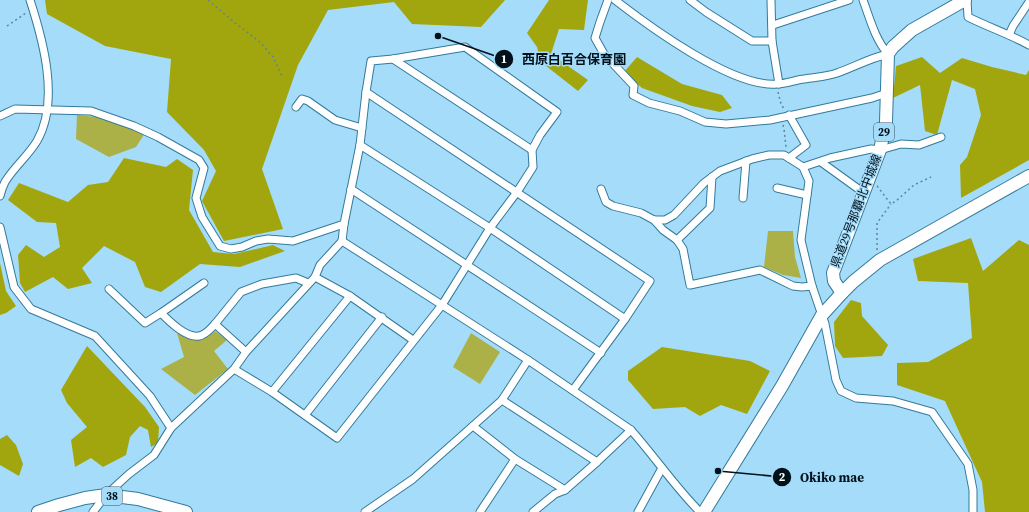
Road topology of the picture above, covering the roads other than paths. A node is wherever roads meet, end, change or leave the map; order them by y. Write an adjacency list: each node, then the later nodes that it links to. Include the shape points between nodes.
1 (30, 0): 20 (street, via 40,29 48,74)
2 (608, 0): 21 (street, via 595,38 604,54 634,86 633,95 650,104 680,111 705,122 726,124 770,120)
3 (615, 0): 16 (street, via 682,47 713,64 746,80 765,85)
4 (690, 0): 12 (street, via 752,41)
5 (771, 0): 10 (street)
6 (849, 0): 10 (street)
7 (863, 0): 14 (street, via 882,47)
8 (966, 0): 11 (street, via 968,17); 14 (main road, via 912,30)
9 (1029, 2): 11 (street)
10 (772, 25): 12 (street)
11 (1009, 34): 13 (street)
12 (772, 41): 16 (street)
13 (1029, 44)
14 (888, 54): 16 (street, via 834,74); 18 (main road, 県道29号那覇北中城線 / 29)
15 (393, 59): 17 (street, via 371,61); 26 (street); 26 (street, via 465,47 557,112)
16 (778, 84)
17 (366, 92): 23 (street); 37 (street)
18 (887, 93): 21 (street); 27 (main road, 県道29号那覇北中城線 / 29, via 886,122)
19 (296, 107): 23 (street, via 302,99 308,100 335,120)
20 (47, 109): 22 (street, via 15,109); 40 (street, via 38,139 5,182); 43 (street, via 91,111 111,116 158,137 199,160 204,168 196,198 202,217 220,246 231,249 268,239 293,241)
21 (789, 115): 28 (street, via 806,145)
22 (0, 116)
23 (362, 128): 25 (street)
24 (941, 137): 27 (street, via 919,145 901,144)
25 (360, 145): 35 (street); 45 (street)
26 (532, 150): 37 (street, via 533,167)
27 (880, 150): 30 (street, via 870,149); 38 (main road, 県道29号那覇北中城線 / 29)
28 (789, 158): 29 (street, via 769,154); 31 (street)
29 (746, 161): 33 (street, via 720,171); 41 (street)
30 (821, 162): 31 (street); 38 (street)
31 (803, 167): 39 (street, via 809,181)
32 (1029, 176): 54 (main road, 県道29号那覇北中城線, via 880,260)
33 (712, 177): 42 (street, via 704,182 674,215 665,220); 46 (street, via 710,208)
34 (777, 188): 39 (street)
35 (351, 189): 43 (street); 48 (street)
36 (601, 189): 42 (street, via 606,202 642,213)
37 (517, 192): 45 (street); 60 (street, via 650,281)
38 (864, 193): 54 (main road, 県道29号那覇北中城線 / 29, via 833,273 834,281)
39 (807, 195): 52 (street, via 801,240)
40 (0, 196)
41 (743, 198)
42 (654, 220): 46 (street)
43 (344, 224): 47 (street)
44 (0, 227): 72 (street, via 14,286 31,309 95,336 150,396)
45 (490, 228): 48 (street); 60 (street)
46 (677, 240): 52 (street, via 683,249 690,285 760,270 793,286)
47 (342, 241): 49 (street, via 320,265); 56 (street)
48 (467, 266): 56 (street); 64 (street)
49 (315, 277): 51 (street); 55 (street)
50 (204, 283): 57 (street)
51 (308, 283): 61 (street, via 296,278 262,284 241,292); 63 (street)
52 (812, 286): 58 (street)
53 (109, 289): 57 (street, via 145,323)
54 (842, 293): 58 (main road, 県道29号那覇北中城線)
55 (350, 296): 59 (street); 68 (street)
56 (442, 305): 62 (street); 65 (street)
57 (161, 313): 61 (street, via 175,327 192,335 200,336)
58 (822, 315): 87 (main road, 県道29号那覇北中城線, via 775,398); 88 (street, via 836,380 841,391 856,398 893,401 932,412 968,464 973,490)
59 (382, 317): 62 (street); 70 (street)
60 (625, 319): 64 (street)
61 (215, 324): 63 (street)
62 (413, 340): 70 (street, via 337,438)
63 (246, 352): 66 (street)
64 (601, 353): 67 (street)
65 (528, 360): 67 (street); 69 (street)
66 (234, 369): 68 (street); 72 (street)
67 (573, 390): 73 (street)
68 (272, 392): 70 (street)
69 (502, 400): 71 (street); 75 (street)
70 (305, 415)
71 (473, 426): 74 (street); 83 (street, via 413,479)
72 (171, 428): 78 (street, via 154,455)
73 (631, 430): 75 (street); 76 (street)
74 (515, 459): 77 (street); 79 (street)
75 (597, 462): 77 (street)
76 (662, 468): 85 (street); 86 (street)
77 (565, 490): 84 (street, via 555,494)
78 (106, 495): 80 (main road, 38, via 85,498); 81 (street); 82 (main road, 38, via 138,499)
79 (483, 511)
80 (38, 512)
81 (93, 512)
82 (186, 512)
83 (365, 512)
84 (533, 512)
85 (638, 512)
86 (700, 512)
87 (704, 512)
88 (973, 512)

